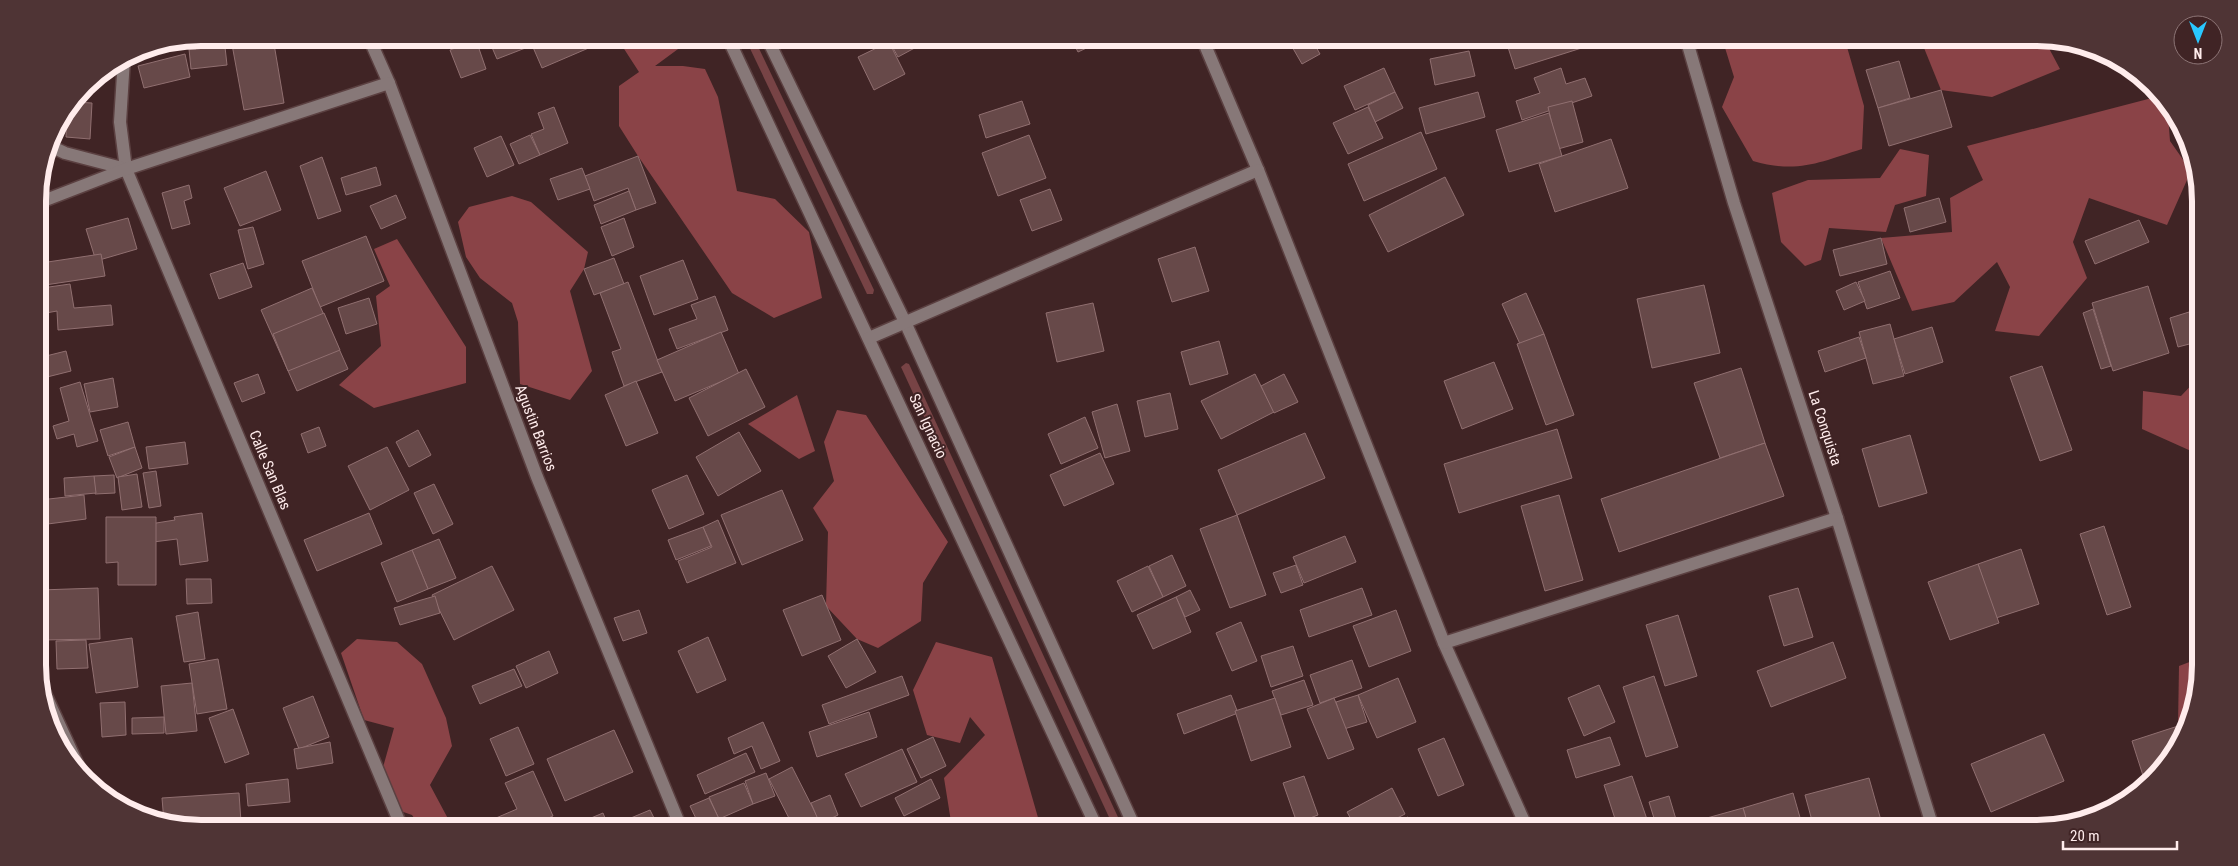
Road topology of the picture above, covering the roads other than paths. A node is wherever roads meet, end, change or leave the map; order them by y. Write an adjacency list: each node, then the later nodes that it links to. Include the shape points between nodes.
1 (1206, 46): 10 (street)
2 (1688, 46): 14 (street, La Conquista, via 1734,203)
3 (373, 47): 7 (street, Agustin Barrios)
4 (732, 47): 13 (street, San Ignacio)
5 (771, 47): 12 (street, San Ignacio)
6 (123, 67): 9 (street, Calle San Blas, via 120,122)
7 (389, 83): 9 (street); 22 (street, Agustin Barrios, via 537,477)
8 (56, 149): 9 (street)
9 (126, 169): 11 (street); 21 (street, Calle San Blas)
10 (1258, 170): 12 (street); 15 (street)
11 (47, 200)
12 (905, 322): 13 (street); 18 (street, San Ignacio)
13 (869, 338): 23 (street, San Ignacio)
14 (1837, 518): 15 (street); 20 (street, La Conquista)
15 (1444, 643): 19 (street)
16 (54, 714): 17 (street)
17 (67, 741)
18 (1131, 819)
19 (1523, 819)
20 (1930, 819)
21 (399, 820)
22 (677, 820)
23 (1093, 820)

